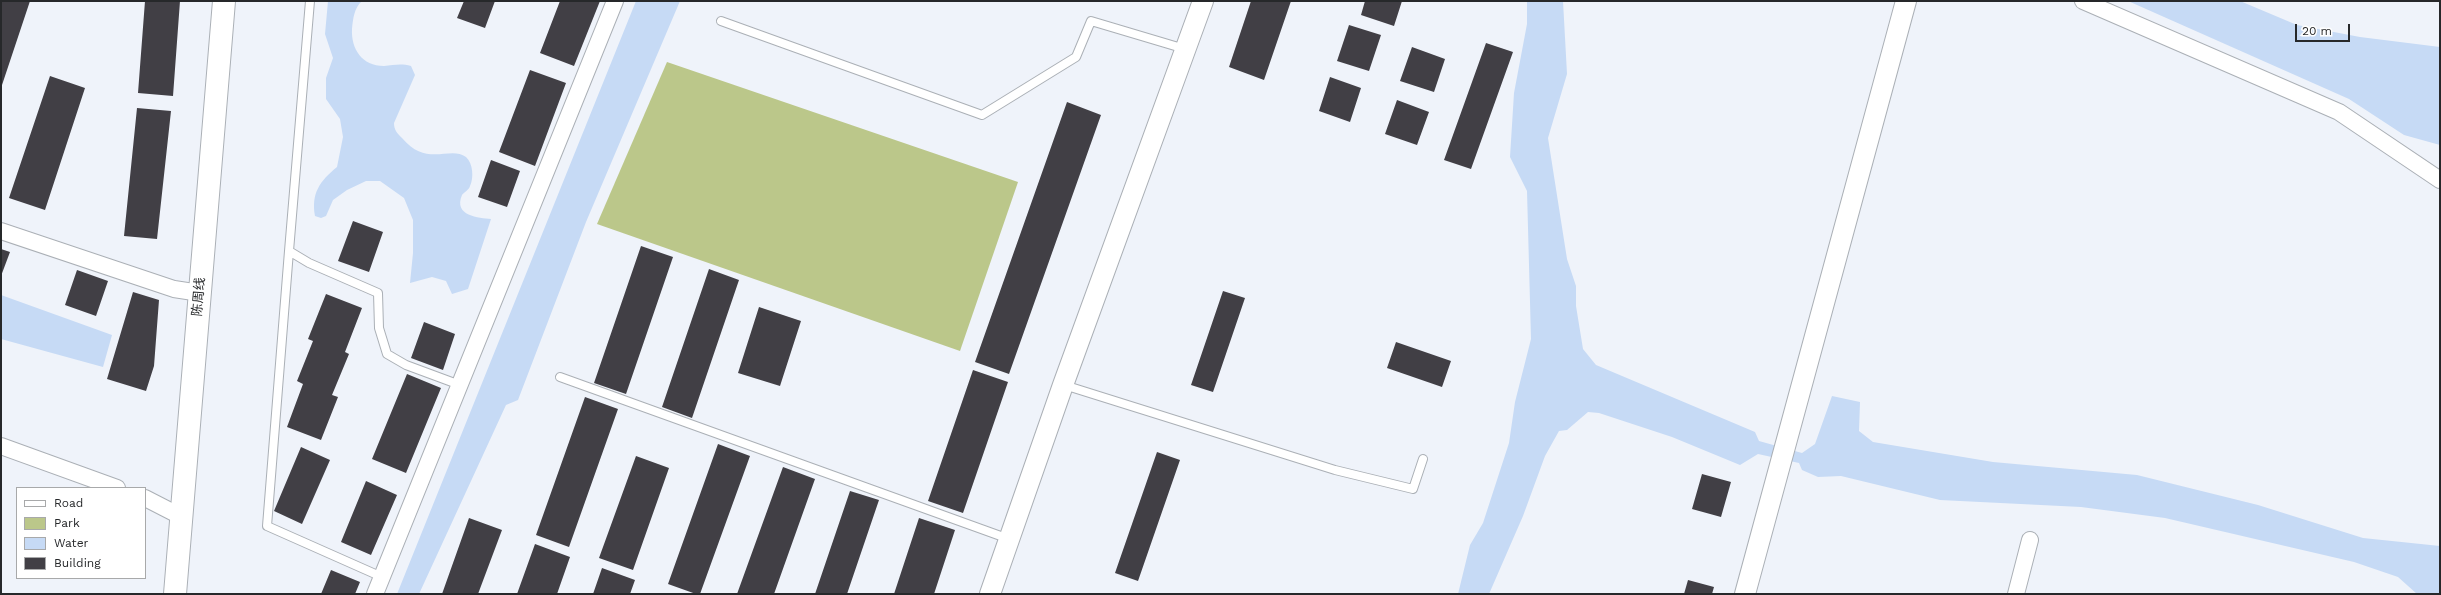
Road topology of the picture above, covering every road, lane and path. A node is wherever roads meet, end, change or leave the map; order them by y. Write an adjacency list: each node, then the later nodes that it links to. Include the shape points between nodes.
1 (224, 1): 12 (main road, 陈周线)
2 (310, 1): 11 (lane)
3 (616, 1): 14 (street)
4 (1203, 1): 8 (street)
5 (1906, 1): 27 (street)
6 (2083, 1): 9 (street, via 2339,112)
7 (721, 21): 8 (lane, via 982,115 1076,57 1091,21)
8 (1185, 49): 15 (street)
9 (2440, 180)
10 (1, 231): 12 (street, via 174,288)
11 (289, 250): 14 (lane, via 309,263 378,293 379,328 387,354 406,365); 23 (lane, via 267,526)
12 (200, 293): 20 (main road, 陈周线)
13 (560, 377): 21 (lane)
14 (460, 385): 23 (street)
15 (1063, 385): 17 (lane, via 1335,470 1413,489); 21 (street)
16 (1, 446): 18 (street)
17 (1423, 459)
18 (114, 487)
19 (146, 499): 20 (street)
20 (182, 517): 24 (main road, 陈周线)
21 (1008, 539): 26 (street)
22 (2030, 540): 28 (street)
23 (382, 577): 25 (street)
24 (175, 594)
25 (375, 594)
26 (990, 594)
27 (1745, 594)
28 (2016, 594)

